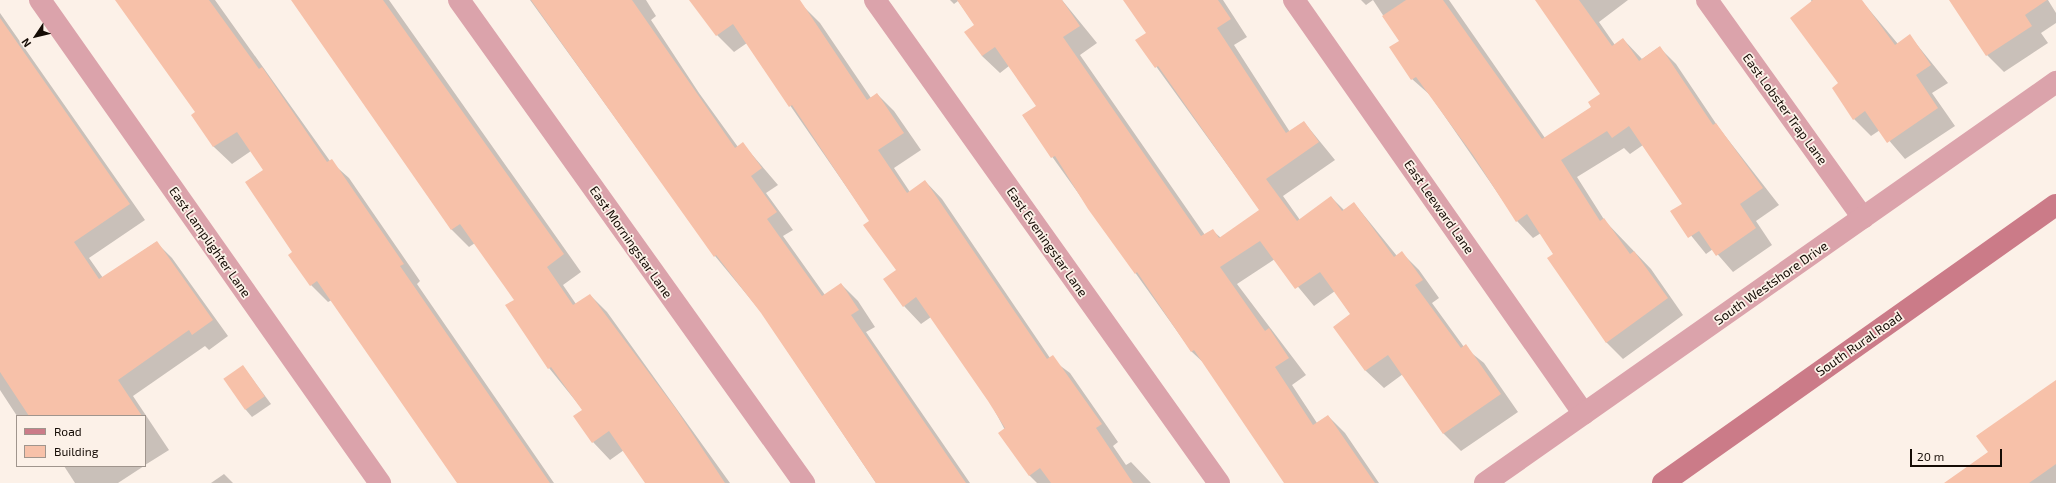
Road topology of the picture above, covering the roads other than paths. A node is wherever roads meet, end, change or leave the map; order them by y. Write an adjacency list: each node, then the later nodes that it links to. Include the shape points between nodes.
1 (40, 0): 10 (street, East Lamplighter Lane)
2 (459, 0): 11 (street, East Morningstar Lane)
3 (875, 0): 12 (street, East Eveningstar Lane)
4 (1294, 0): 9 (street, East Leeward Lane)
5 (1707, 0): 8 (street, East Lobster Trap Lane)
6 (2056, 82): 8 (street, South Westshore Drive)
7 (2056, 205): 14 (main road, South Rural Road)
8 (1863, 218): 9 (street, South Westshore Drive)
9 (1584, 414): 13 (street, South Westshore Drive)
10 (380, 483)
11 (804, 483)
12 (1219, 483)
13 (1485, 483)
14 (1663, 483)

